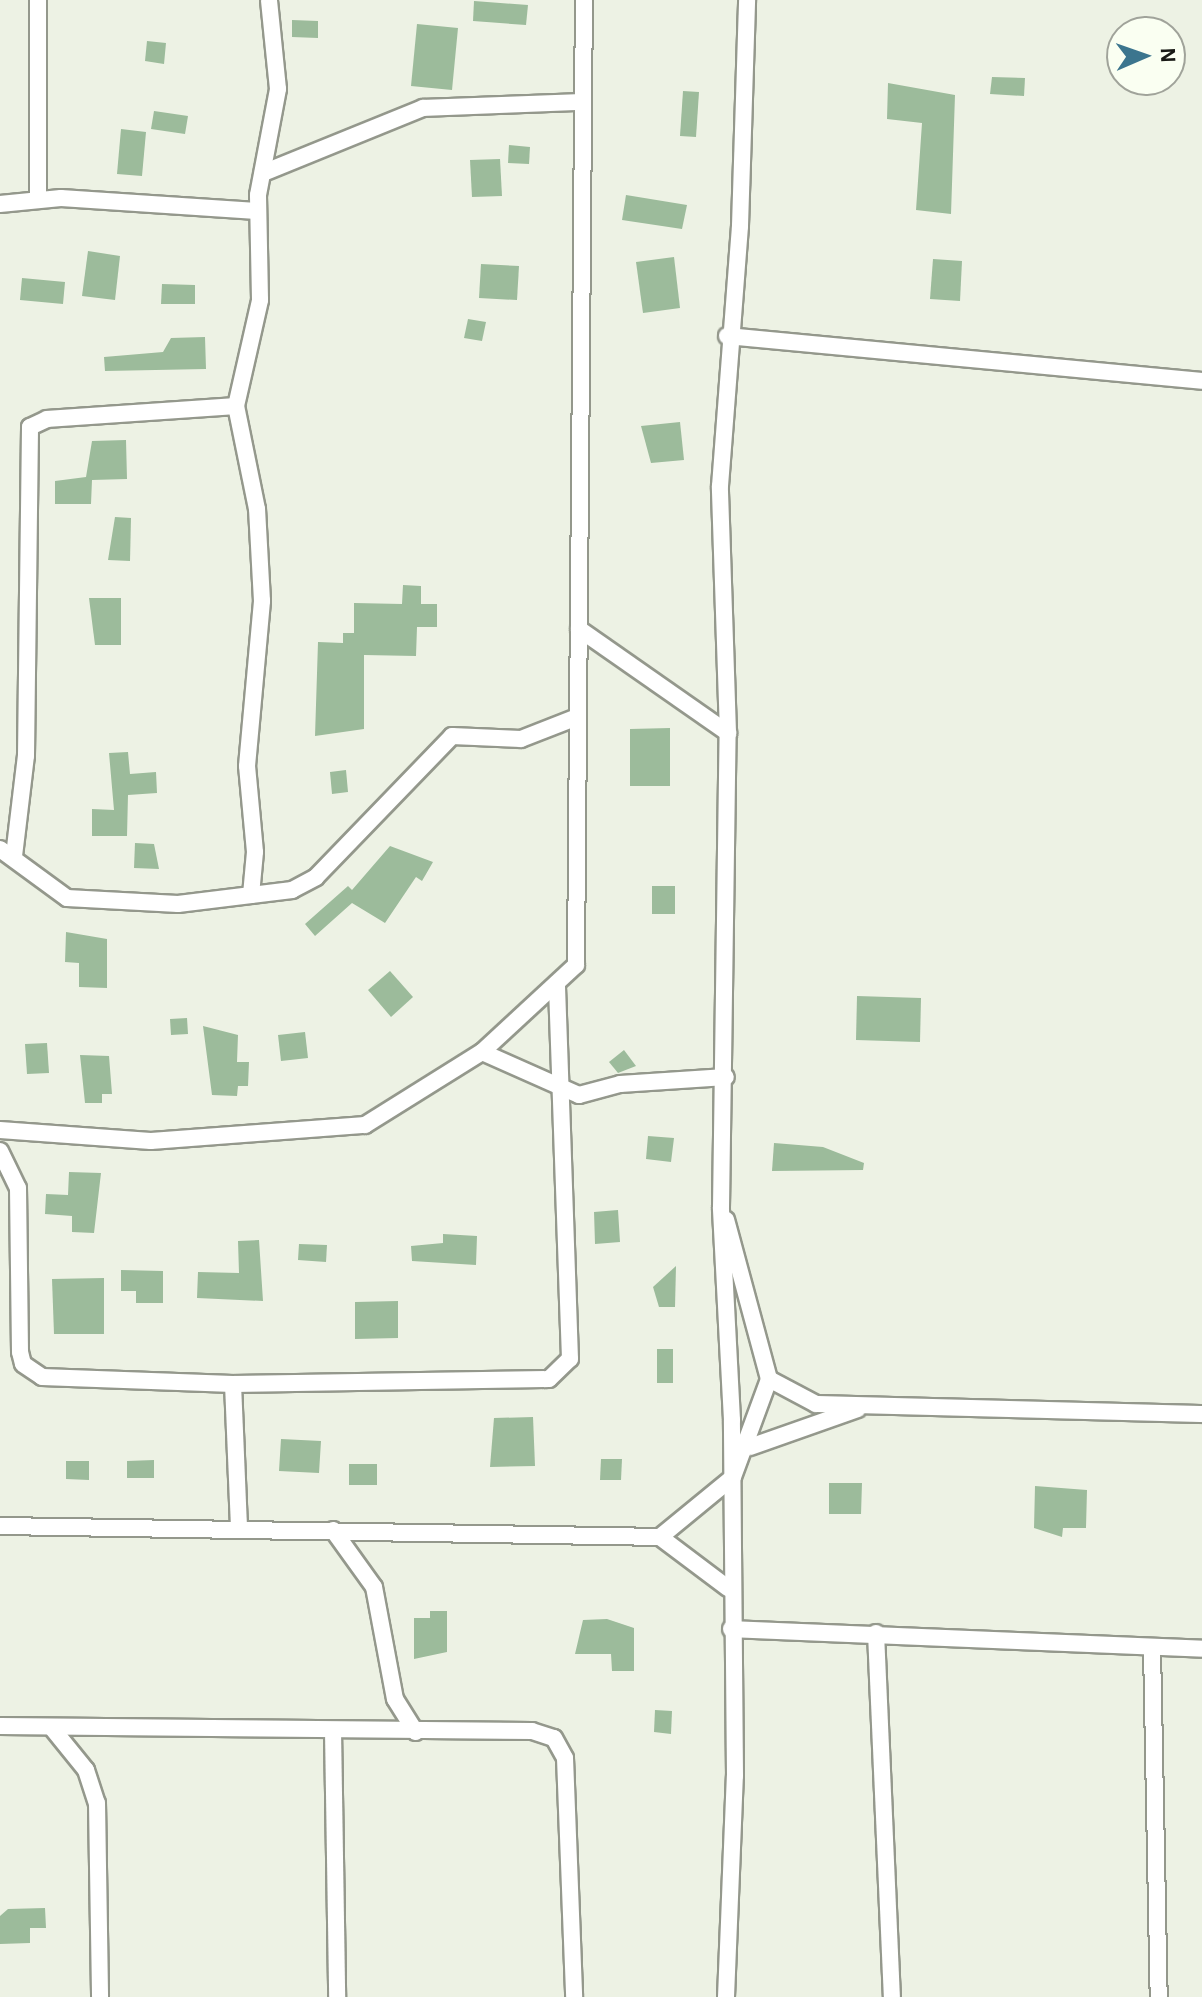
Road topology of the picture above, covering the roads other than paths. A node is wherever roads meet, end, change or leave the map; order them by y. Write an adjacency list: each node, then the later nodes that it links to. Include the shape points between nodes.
1 (38, 0): 7 (street)
2 (269, 0): 6 (street, via 278,89)
3 (584, 0): 5 (street)
4 (747, 0): 10 (street, via 740,226)
5 (581, 102): 6 (street, via 423,108); 13 (street)
6 (263, 173): 9 (street)
7 (38, 198): 8 (street); 9 (street)
8 (0, 204)
9 (257, 211): 12 (street, via 260,300)
10 (727, 336): 11 (street); 15 (street, via 720,486)
11 (1202, 381)
12 (236, 406): 16 (street, via 47,419 30,427 26,756); 17 (street, via 257,509 262,586 247,766 255,842)
13 (579, 629): 14 (street); 15 (street)
14 (577, 717): 17 (street, via 521,739 452,736 316,877 292,890); 18 (street, via 581,955)
15 (728, 733): 20 (street)
16 (7, 852): 17 (street, via 27,875 67,898 178,904)
17 (251, 895)
18 (557, 983): 19 (street); 21 (street)
19 (482, 1052): 21 (street); 22 (street, via 365,1125 151,1141)
20 (726, 1077): 21 (street); 24 (street)
21 (561, 1092): 26 (street, via 570,1359 563,1372 523,1380)
22 (0, 1130)
23 (0, 1151): 26 (street, via 18,1188 20,1352 30,1372 76,1383)
24 (721, 1207): 25 (street); 30 (street)
25 (769, 1379): 27 (street, via 806,1401); 29 (street)
26 (233, 1384): 32 (street)
27 (863, 1407): 28 (street); 29 (street)
28 (1202, 1414)
29 (750, 1447): 30 (street)
30 (733, 1477): 34 (street); 35 (street)
31 (0, 1526): 32 (street)
32 (239, 1529): 33 (street)
33 (333, 1530): 34 (street); 43 (street, via 368,1570 395,1699)
34 (660, 1537): 35 (street)
35 (728, 1588): 36 (street)
36 (731, 1629): 37 (street); 47 (street, via 734,1898)
37 (876, 1633): 38 (street); 48 (street)
38 (1152, 1647): 39 (street); 49 (street)
39 (1202, 1649)
40 (0, 1726): 41 (street)
41 (52, 1728): 42 (street); 44 (street, via 86,1770 97,1803)
42 (333, 1730): 43 (street); 45 (street)
43 (416, 1732): 46 (street, via 532,1731 554,1738 565,1758)
44 (100, 1997)
45 (337, 1997)
46 (574, 1997)
47 (726, 1997)
48 (892, 1997)
49 (1159, 1997)

